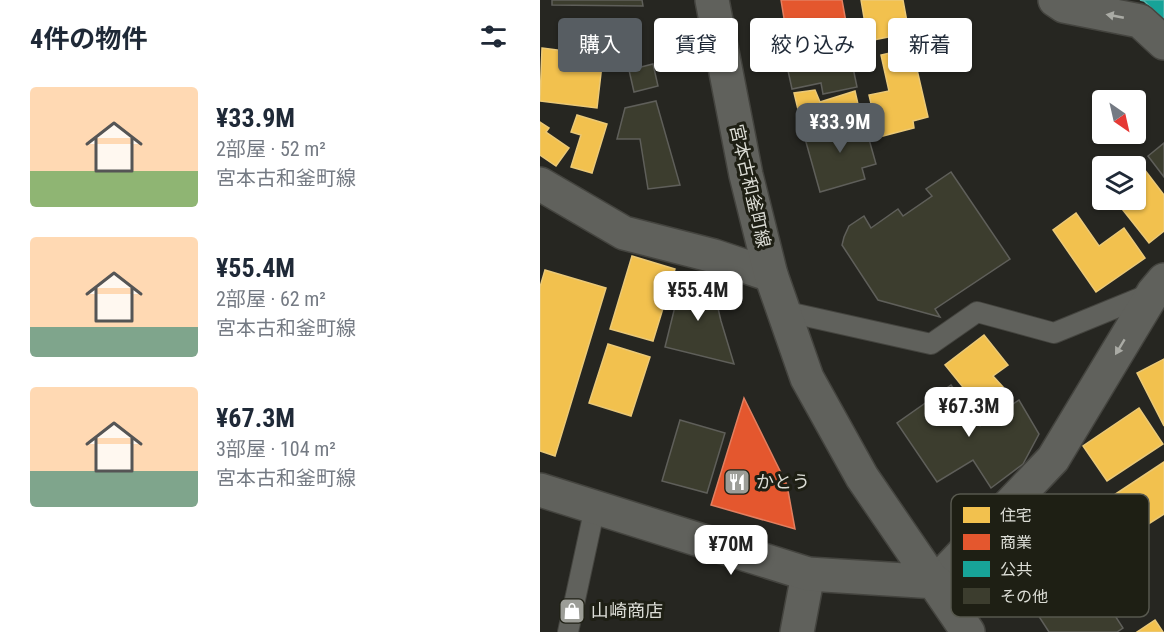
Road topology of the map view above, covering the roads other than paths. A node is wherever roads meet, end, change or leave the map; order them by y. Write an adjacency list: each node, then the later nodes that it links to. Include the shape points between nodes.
1 (712, 0): 5 (street, 宮本古和釜町線, via 746,175)
2 (1055, 0): 3 (street, one-way to 2, via 1140,21 1064,6)
3 (1164, 43)
4 (540, 184): 5 (street, via 624,233)
5 (771, 274): 7 (street, 宮本古和釜町線)
6 (1158, 287): 7 (lane, via 1054,333 977,312 931,344); 9 (street, one-way to 9, via 1053,459)
7 (783, 310): 13 (street, 宮本古和釜町線, via 807,378 862,477)
8 (540, 490): 10 (street)
9 (1020, 494)
10 (595, 507): 12 (street); 16 (lane)
11 (951, 566): 13 (street, one-way to 13)
12 (808, 573): 13 (street); 17 (street)
13 (936, 582): 14 (street, 宮本古和釜町線)
14 (951, 605)
15 (958, 617): 18 (street, 宮本古和釜町線)
16 (568, 632)
17 (797, 632)
18 (968, 632)

